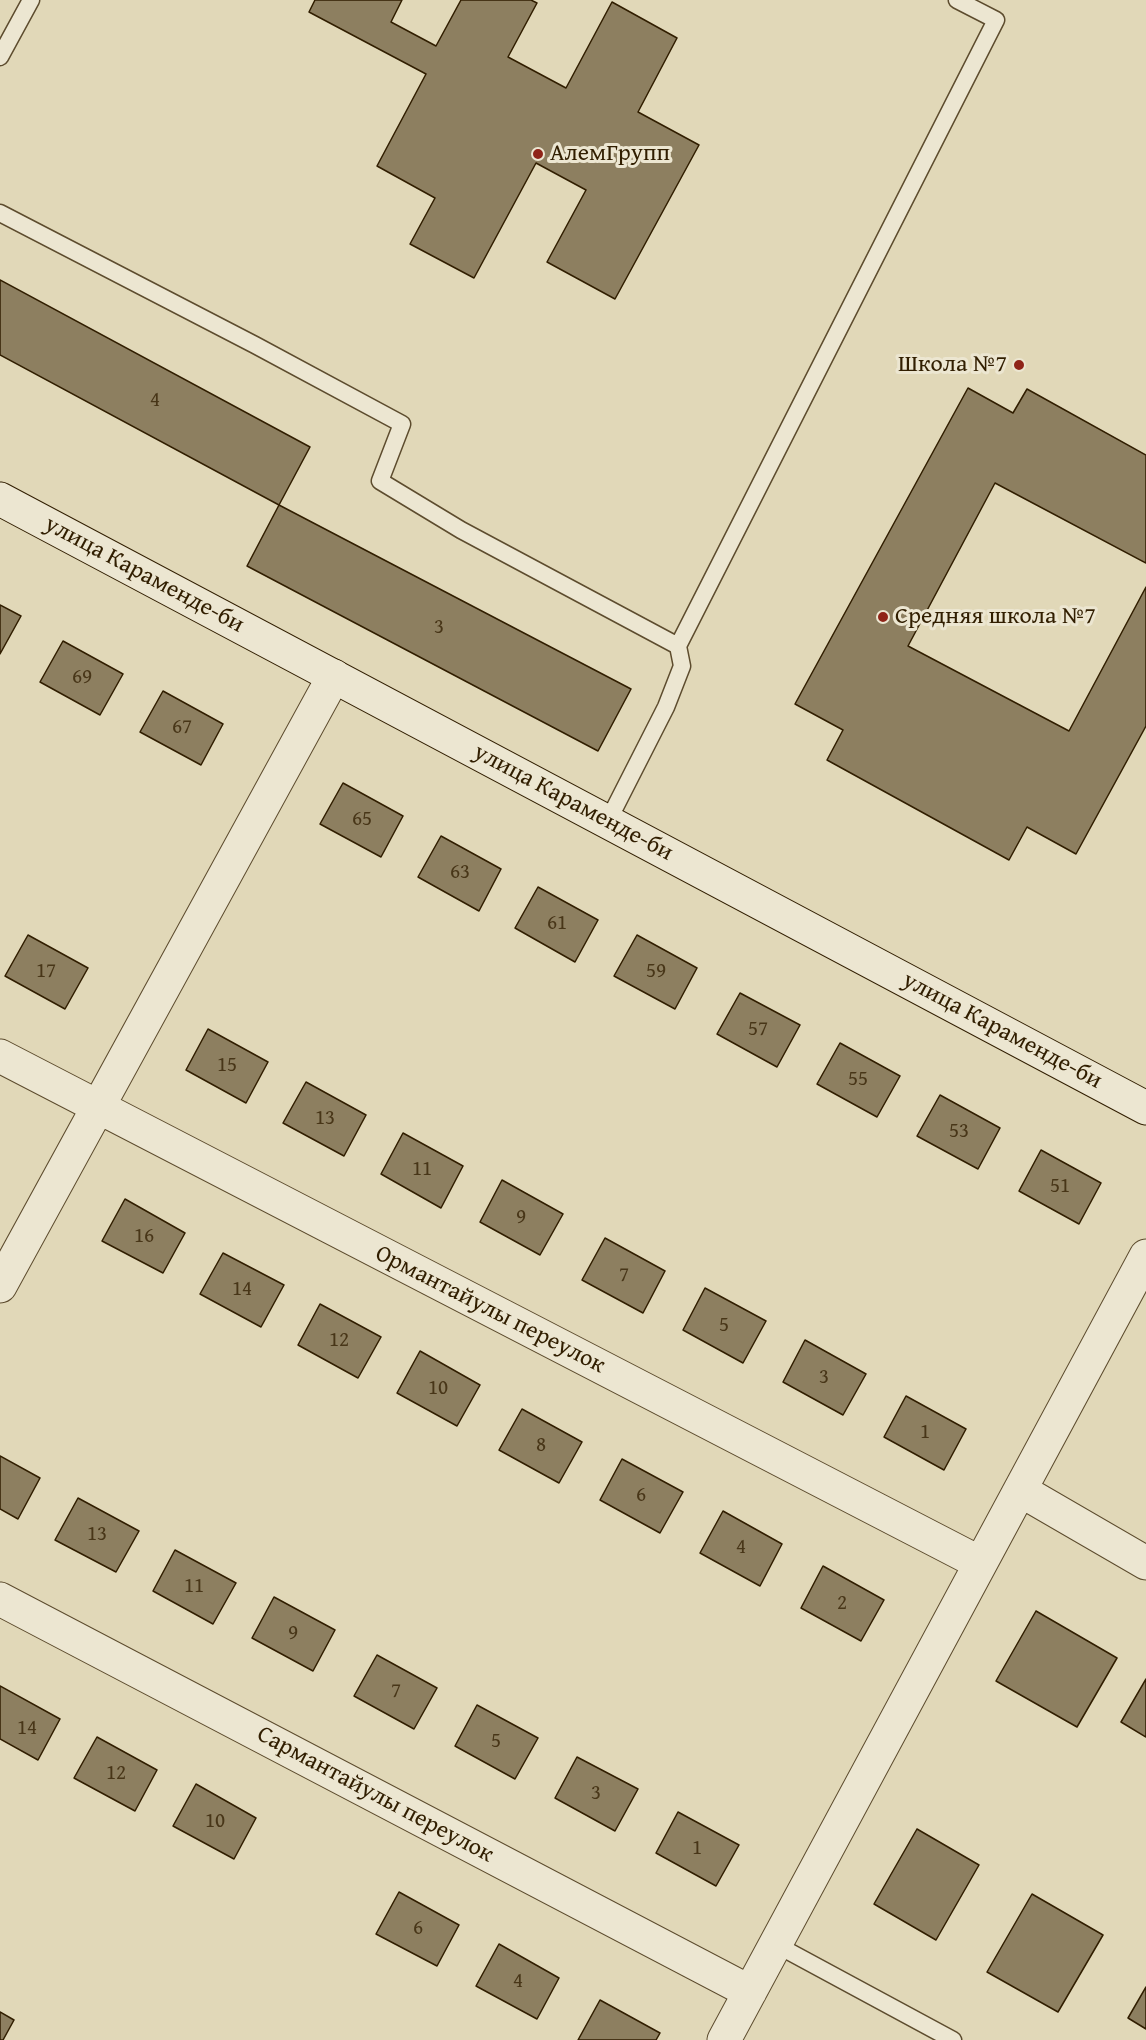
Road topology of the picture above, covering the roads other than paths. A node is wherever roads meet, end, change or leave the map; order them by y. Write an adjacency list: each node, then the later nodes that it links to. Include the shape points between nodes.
1 (31, 0): 3 (lane)
2 (957, 0): 6 (lane, via 996,20)
3 (0, 57)
4 (0, 213): 6 (lane, via 402,424 380,481 461,530)
5 (0, 499): 7 (street, улица Караменде-би)
6 (678, 646): 8 (lane, via 682,666 666,707)
7 (334, 676): 8 (street, улица Караменде-би); 10 (street)
8 (608, 821): 11 (street, улица Караменде-би)
9 (0, 1056): 10 (street, Ормантайулы переулок)
10 (98, 1107): 13 (street); 15 (street, Ормантайулы переулок)
11 (1146, 1108)
12 (1146, 1256): 14 (street)
13 (0, 1286)
14 (1020, 1490): 15 (street); 16 (street)
15 (981, 1563): 18 (street)
16 (1146, 1563)
17 (0, 1599): 19 (street, Сармантайулы переулок)
18 (775, 1944): 19 (street); 21 (lane)
19 (750, 1992): 20 (street)
20 (724, 2040)
21 (953, 2040)

